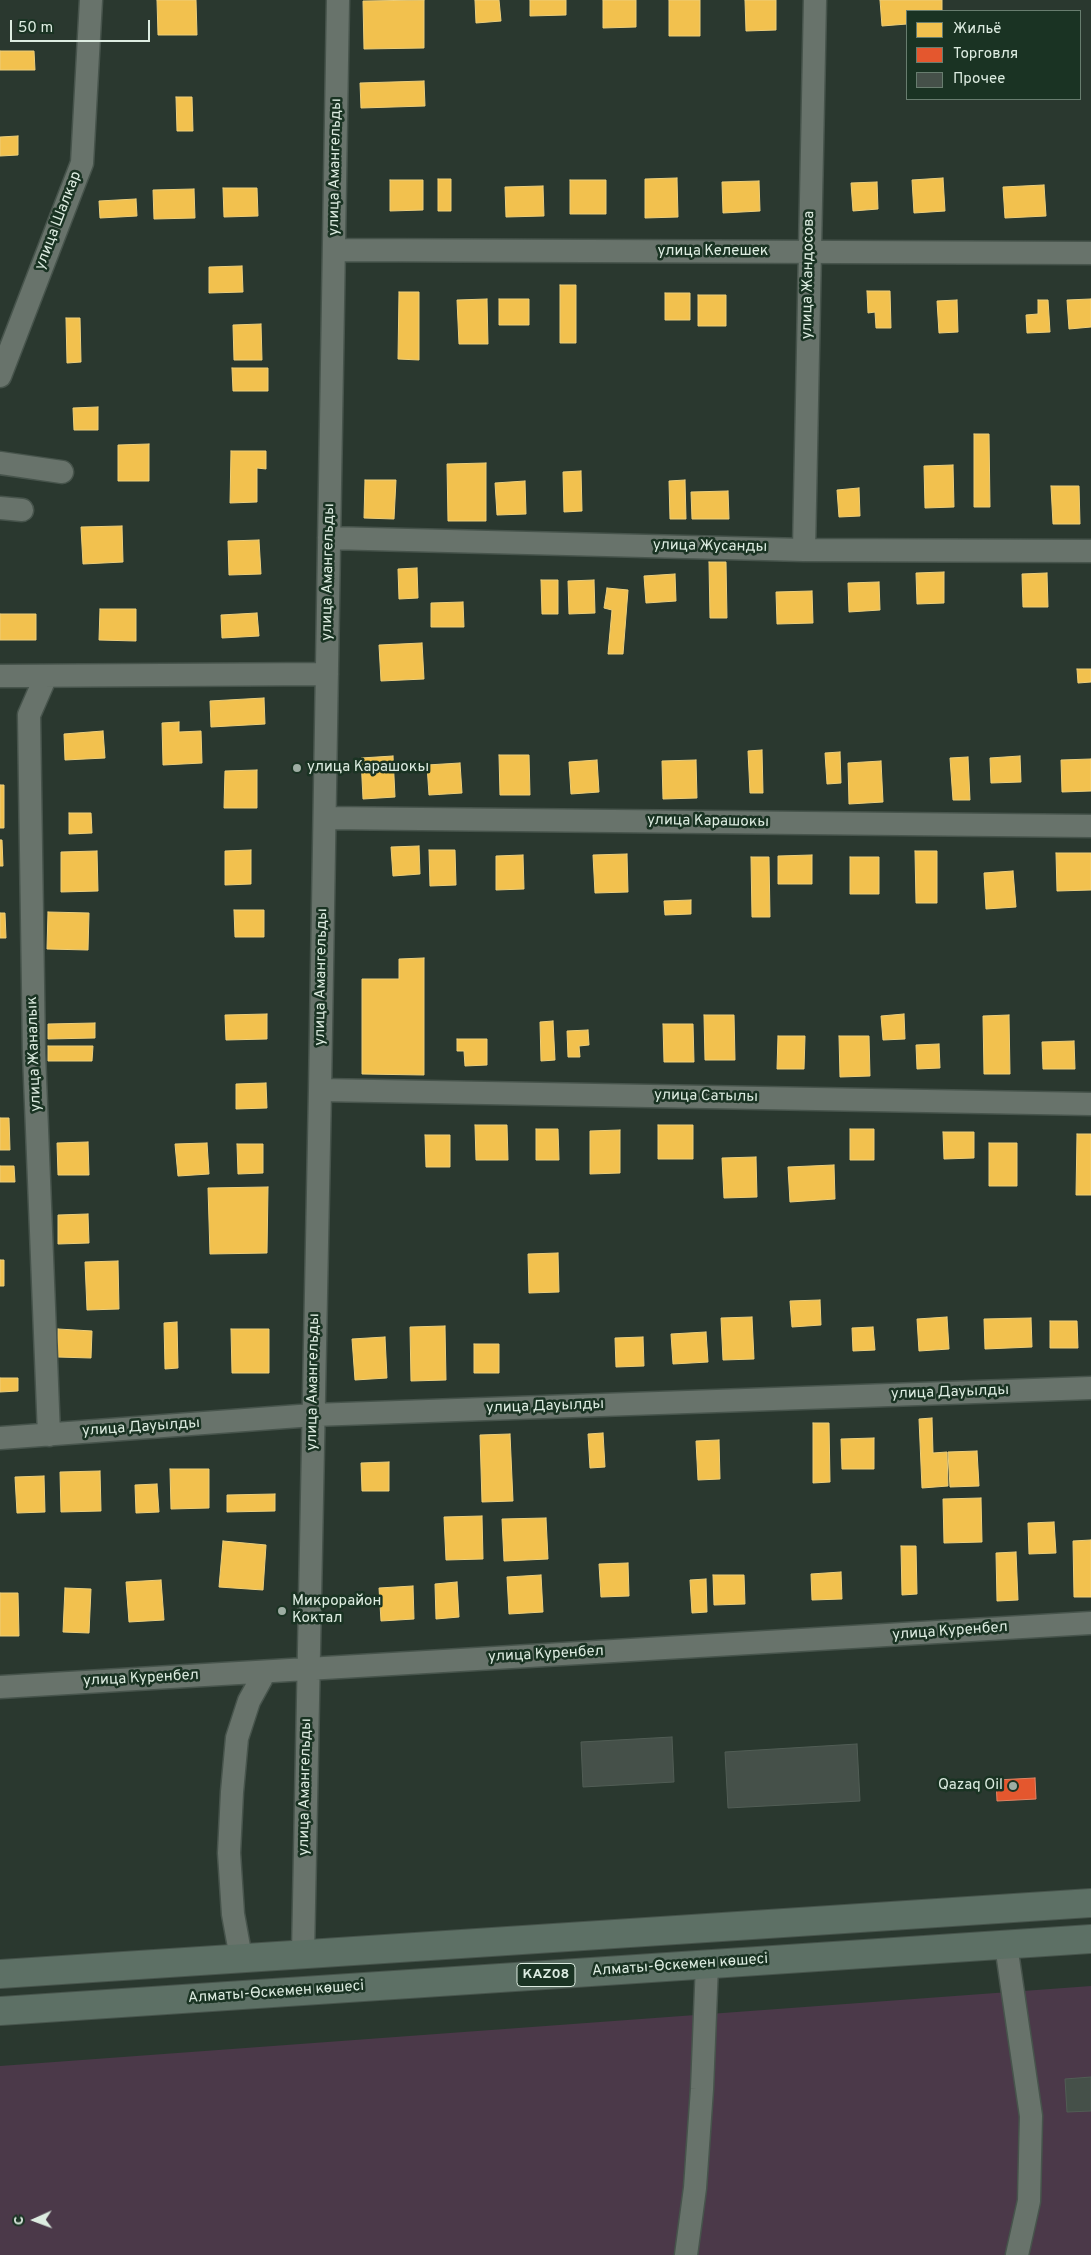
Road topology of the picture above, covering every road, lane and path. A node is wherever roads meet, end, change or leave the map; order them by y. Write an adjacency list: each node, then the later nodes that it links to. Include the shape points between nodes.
1 (91, 0): 7 (street, улица Шалкар, via 82,163)
2 (338, 0): 4 (street, улица Амангельды)
3 (815, 0): 5 (street, улица Жандосова)
4 (335, 250): 5 (street, улица Келешек); 10 (street, улица Амангельды)
5 (809, 253): 6 (street, улица Келешек); 11 (street, улица Жандосова)
6 (1091, 253)
7 (0, 376)
8 (0, 463): 9 (street)
9 (62, 472)
10 (330, 538): 11 (street, улица Жусанды); 13 (street, улица Амангельды)
11 (804, 550): 12 (street, улица Жусанды)
12 (1091, 551)
13 (327, 674): 15 (street); 16 (street, улица Амангельды)
14 (0, 676): 15 (street)
15 (46, 676): 22 (street, улица Жаналык, via 29,714 34,1053)
16 (325, 818): 17 (street, улица Карашокы); 18 (street, улица Амангельды)
17 (1091, 826)
18 (320, 1090): 19 (street, улица Сатылы); 21 (street, улица Амангельды)
19 (1091, 1104)
20 (1091, 1388): 21 (street, улица Дауылды)
21 (313, 1415): 22 (street, улица Дауылды); 25 (street, улица Амангельды)
22 (49, 1435): 23 (street, улица Дауылды)
23 (0, 1438)
24 (1091, 1623): 25 (street, улица Куренбел)
25 (308, 1669): 26 (street, улица Куренбел); 32 (street, улица Амангельды)
26 (265, 1672): 27 (street, улица Куренбел); 34 (street, via 249,1701 237,1738 229,1853 233,1914)
27 (0, 1687)
28 (1091, 1903): 29 (highway)
29 (813, 1921): 32 (highway); 33 (highway)
30 (1091, 1939): 31 (highway, Алматы-Өскемен көшесі / KAZ08)
31 (1006, 1944): 33 (highway, Алматы-Өскемен көшесі / KAZ08); 40 (street, via 1031,2116 1029,2201)
32 (303, 1954): 34 (highway)
33 (814, 1957): 35 (highway, Алматы-Өскемен көшесі / KAZ08)
34 (252, 1958): 36 (highway); 37 (highway)
35 (707, 1964): 37 (highway, Алматы-Өскемен көшесі / KAZ08); 39 (street, via 700,2109)
36 (0, 1974)
37 (266, 1993): 38 (highway, Алматы-Өскемен көшесі / KAZ08)
38 (0, 2011)
39 (686, 2255)
40 (1017, 2255)

